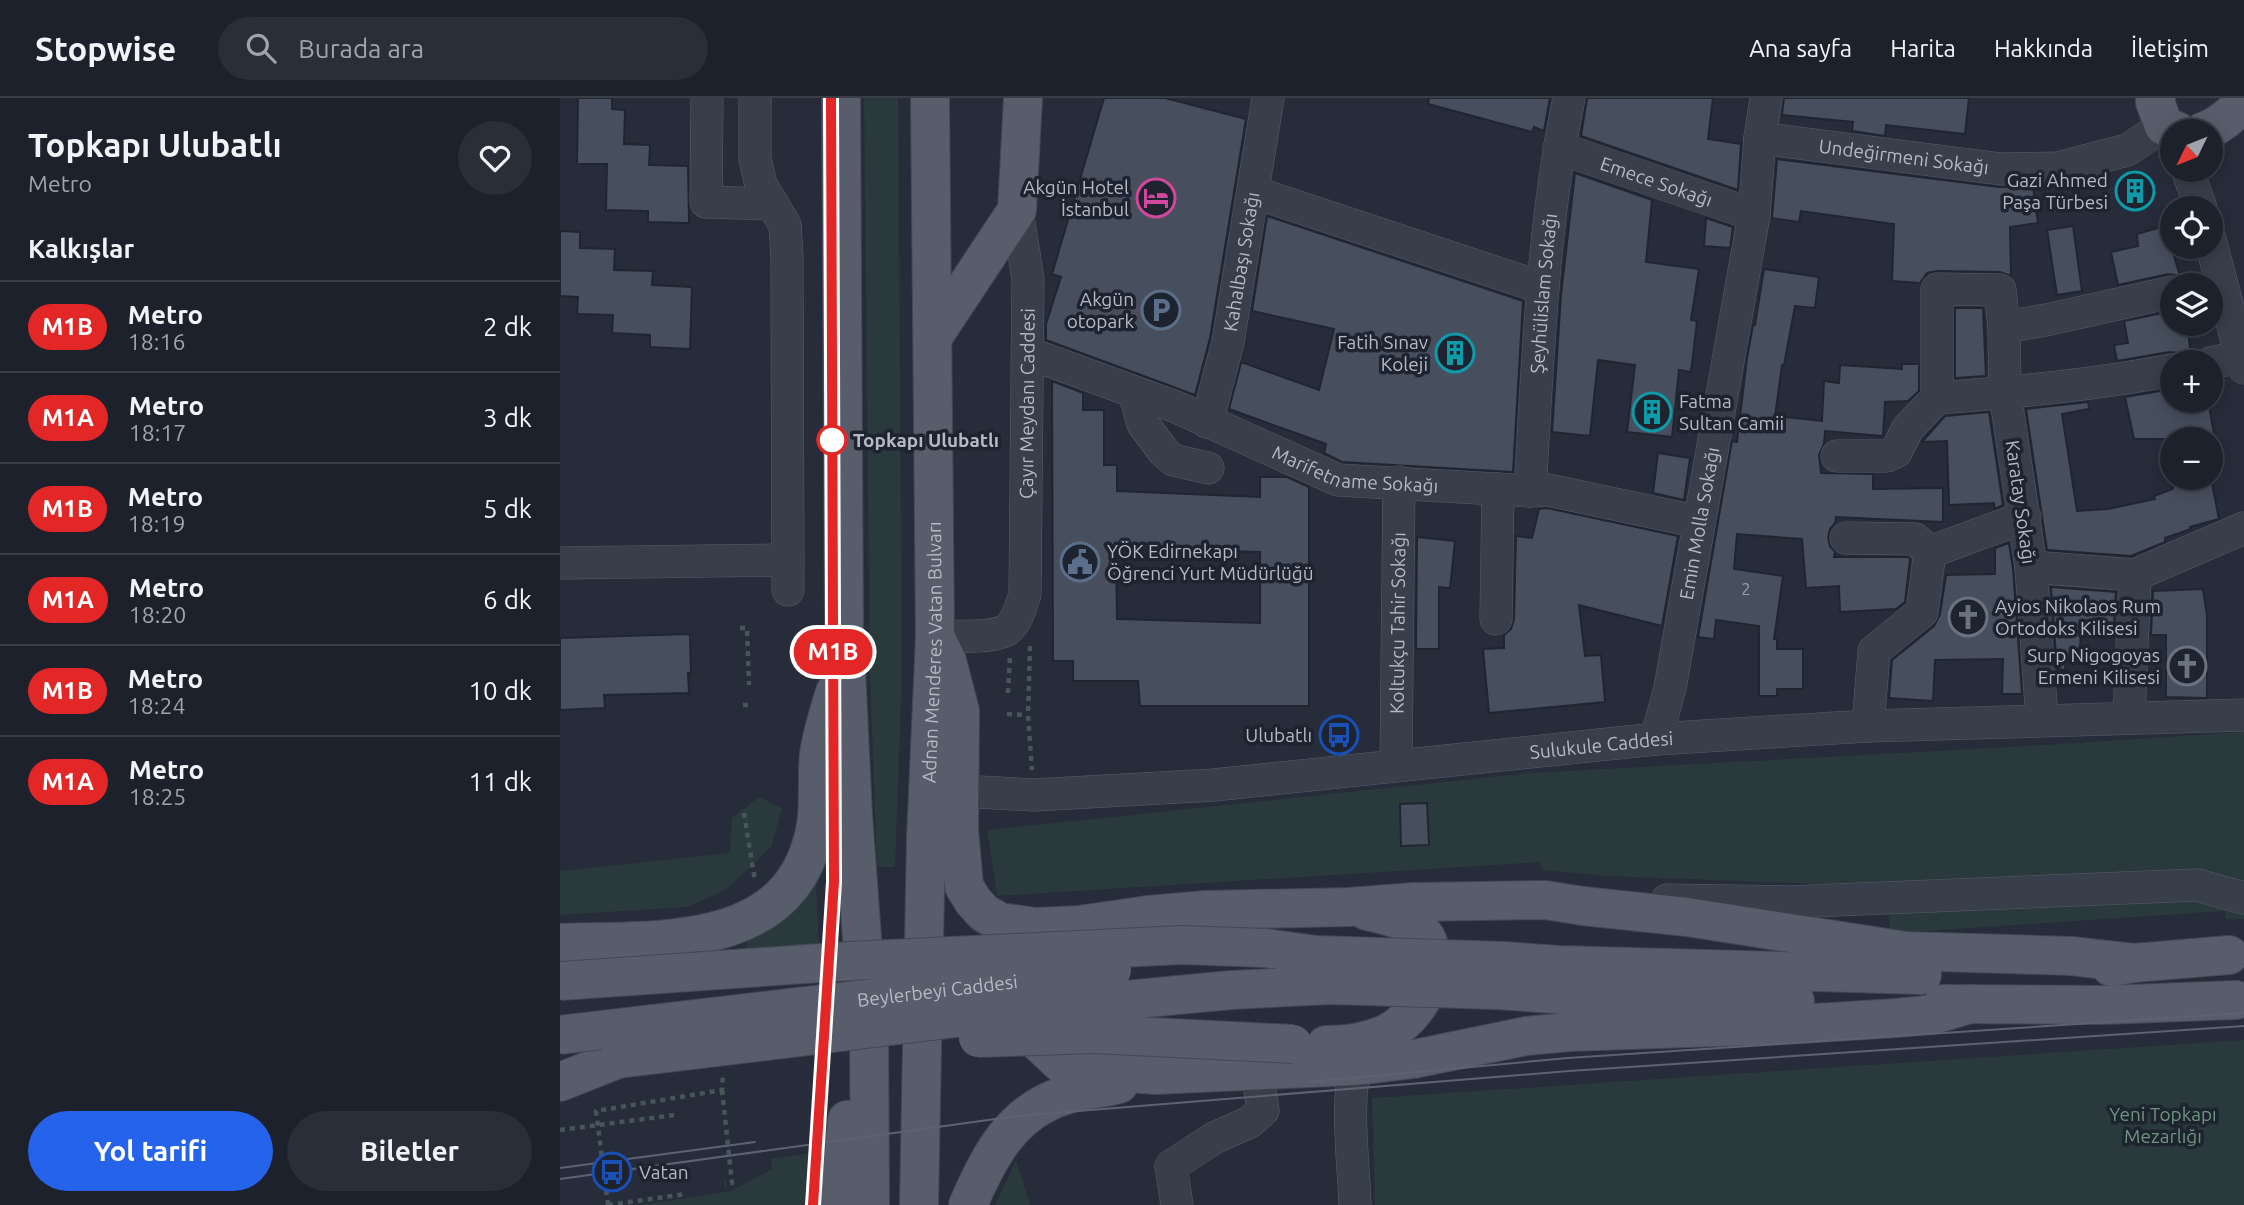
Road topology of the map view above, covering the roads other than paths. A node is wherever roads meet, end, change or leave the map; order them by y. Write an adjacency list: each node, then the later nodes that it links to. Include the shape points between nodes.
1 (707, 98): 15 (street, via 706,202)
2 (755, 98): 15 (street, via 755,159 761,185)
3 (841, 98): 46 (main road)
4 (930, 98): 22 (main road, Adnan Menderes Vatan Bulvarı)
5 (1023, 98): 16 (main road, Çayır Meydanı Caddesi)
6 (1268, 98): 14 (street, Kahalbaşı Sokağı)
7 (1569, 98): 13 (street, Şeyhülislam Sokağı)
8 (1766, 98): 12 (street, Emin Molla Sokağı)
9 (2244, 103): 11 (main road)
10 (2163, 116): 12 (street, Undeğirmeni Sokağı, via 2127,150 2059,168 2001,169)
11 (2223, 120)
12 (1760, 138): 17 (street, Emin Molla Sokağı)
13 (1559, 148): 17 (street, Emece Sokağı); 18 (street, Şeyhülislam Sokağı)
14 (1252, 192): 18 (street); 30 (street, Kahalbaşı Sokağı, via 1228,342)
15 (773, 204): 41 (street, via 785,225 787,258 788,575)
16 (1017, 210): 22 (main road); 23 (street, Çayır Meydanı Caddesi, via 1028,279)
17 (1754, 215): 37 (street, Emin Molla Sokağı)
18 (1543, 288): 35 (street, Şeyhülislam Sokağı)
19 (2160, 295): 21 (street)
20 (2223, 312): 25 (street)
21 (2004, 327): 28 (street, Karatay Sokağı); 29 (street, Karatay Sokağı, via 2000,289 1937,289)
22 (933, 337): 45 (main road, Adnan Menderes Vatan Bulvarı)
23 (1028, 353): 27 (street, Marifetname Sokağı); 45 (street, Çayır Meydanı Caddesi, via 1025,594 1018,616 1006,631 975,637)
24 (2223, 363): 25 (street)
25 (2242, 363)
26 (2160, 372): 28 (street)
27 (1134, 392): 30 (street, Marifetname Sokağı); 32 (street, via 1143,424 1164,452 1172,460)
28 (2005, 393): 29 (street); 36 (street, Karatay Sokağı)
29 (1937, 398): 31 (street, via 1908,428 1896,453)
30 (1207, 422): 33 (street, Marifetname Sokağı, via 1338,480)
31 (1838, 456)
32 (1208, 468)
33 (1399, 482): 34 (street, Marifetname Sokağı); 52 (street, Koltukçu Tahir Sokağı)
34 (1498, 489): 35 (street, Marifetname Sokağı); 44 (street)
35 (1530, 491): 37 (street, Marifetname Sokağı, via 1548,490)
36 (2025, 517): 40 (street); 42 (street, Karatay Sokağı)
37 (1699, 522): 51 (street, Emin Molla Sokağı, via 1670,688)
38 (2244, 528): 43 (street)
39 (1846, 538): 40 (street, via 1915,539)
40 (1930, 552): 50 (street, via 1922,612 1874,651)
41 (560, 563)
42 (2031, 567): 43 (street); 49 (street, Karatay Sokağı)
43 (2135, 575): 48 (street)
44 (1496, 619)
45 (935, 636): 53 (main road, via 960,711); 77 (main road, Adnan Menderes Vatan Bulvarı)
46 (845, 668): 58 (main road, via 820,754 813,839 801,868 776,902 738,925 713,932); 66 (main road)
47 (2244, 715): 48 (street, Sulukule Caddesi)
48 (2129, 718): 49 (street, Sulukule Caddesi)
49 (2042, 719): 50 (street, Sulukule Caddesi)
50 (1868, 726): 51 (street, Sulukule Caddesi)
51 (1656, 739): 52 (street, Sulukule Caddesi)
52 (1396, 765): 53 (street, Sulukule Caddesi, via 1214,785 1034,795)
53 (960, 791): 57 (main road, via 961,861 964,886 973,901 1000,922 1035,927)
54 (2244, 898): 55 (street, via 2197,884 1788,902)
55 (1545, 900): 56 (main road); 61 (main road, via 1906,951 2071,956)
56 (1349, 907): 57 (main road, via 1206,910); 68 (main road, bridge, via 1411,925 1425,937 1432,962 1429,984 1404,1020 1387,1033 1343,1045 1094,1034 825,1049)
57 (1079, 925): 73 (main road, via 1051,935 1022,961 1017,986 1025,1024 1063,1065)
58 (560, 943)
59 (1316, 955): 62 (main road, bridge); 63 (main road, bridge, via 1226,946 1129,946); 67 (main road, Beylerbeyi Caddesi, bridge, via 1118,970)
60 (2229, 955): 61 (main road)
61 (2134, 963): 62 (main road, via 2047,975 1559,965)
62 (1500, 976): 65 (main road, via 1567,995); 68 (main road, bridge, via 1278,986 1100,1001)
63 (560, 981)
64 (2236, 1000): 65 (main road)
65 (1970, 1004): 71 (main road, via 1936,1014 1896,1018 1548,1034)
66 (869, 1033): 75 (main road, via 848,1107); 76 (main road)
67 (560, 1035)
68 (746, 1044): 69 (main road, bridge)
69 (618, 1059): 70 (main road); 74 (main road)
70 (560, 1066)
71 (1345, 1067): 72 (main road); 80 (street)
72 (1257, 1070): 73 (main road); 79 (street, via 1263,1110 1171,1166)
73 (1156, 1075): 78 (main road, via 1062,1096 1023,1116 985,1169)
74 (560, 1082)
75 (839, 1205)
76 (870, 1205)
77 (919, 1205)
78 (968, 1205)
79 (1177, 1205)
80 (1355, 1205)

